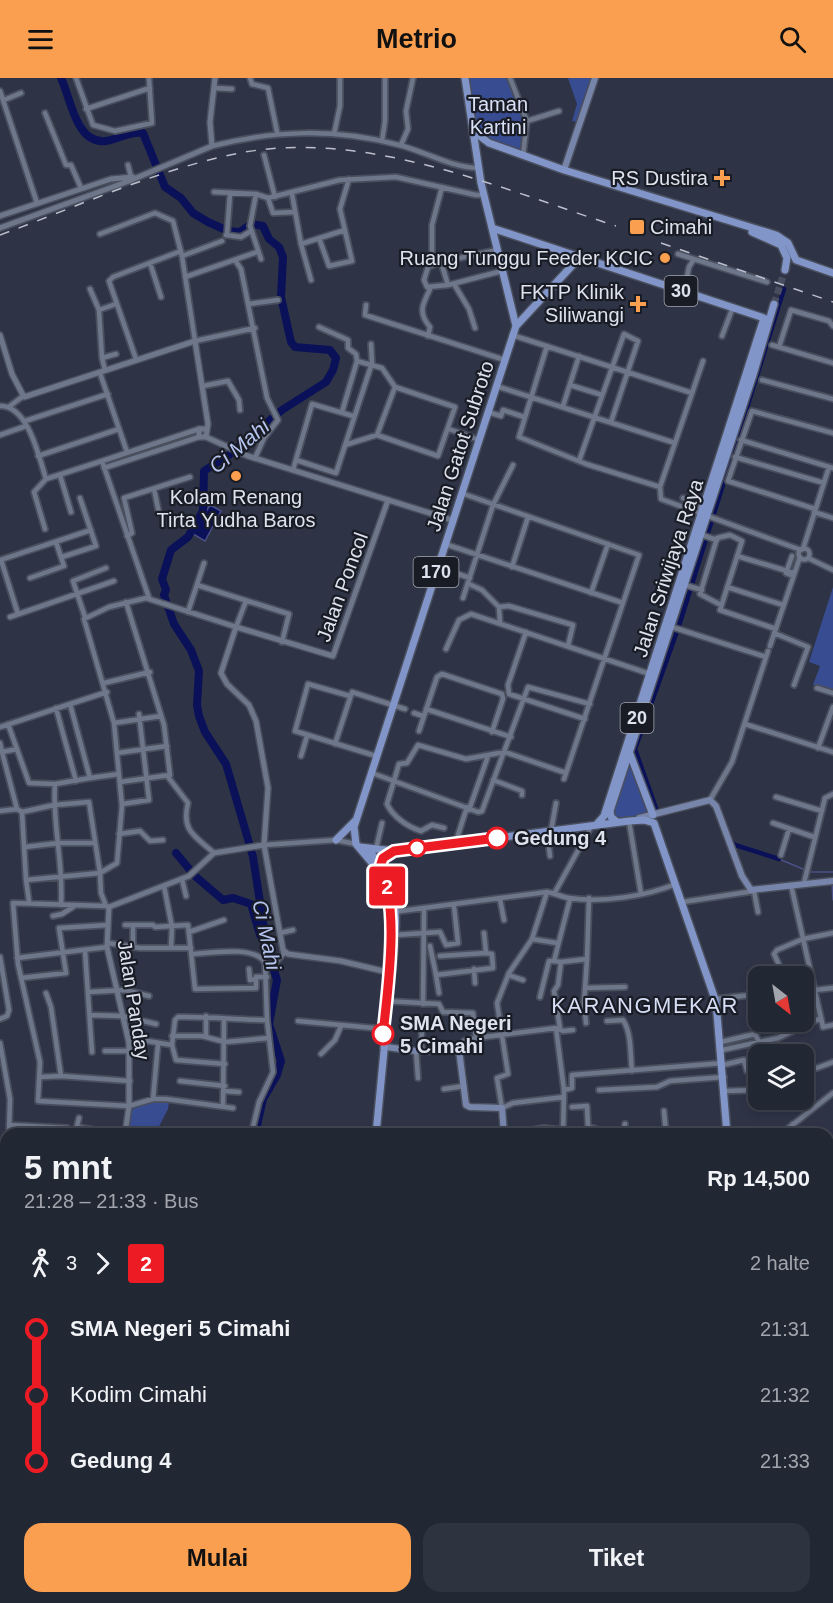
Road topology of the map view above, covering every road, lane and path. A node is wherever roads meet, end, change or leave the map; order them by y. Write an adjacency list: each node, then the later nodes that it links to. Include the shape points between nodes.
1 (76, 78): 17 (street)
2 (148, 78): 11 (street)
3 (216, 78): 12 (street)
4 (250, 78): 22 (street, via 252,84 267,88)
5 (340, 78): 23 (street)
6 (384, 78): 24 (street, via 385,121)
7 (413, 78): 26 (street, via 406,111 408,129)
8 (465, 78): 21 (main road)
9 (510, 78): 20 (street)
10 (595, 78): 33 (main road)
11 (150, 88): 17 (street); 17 (street, via 150,124 115,131 103,129 93,125)
12 (214, 88): 13 (street); 27 (street)
13 (232, 89)
14 (0, 90): 16 (street)
15 (21, 93): 16 (street)
16 (3, 100): 46 (street)
17 (86, 109)
18 (559, 111): 20 (street)
19 (45, 113): 38 (street, via 66,165 71,165)
20 (527, 122): 29 (street)
21 (473, 131): 25 (main road); 28 (main road)
22 (277, 132): 23 (street); 27 (street)
23 (334, 134): 24 (street)
24 (381, 141): 26 (street)
25 (489, 143): 28 (main road); 29 (main road)
26 (400, 145): 31 (street, via 457,166)
27 (212, 146): 34 (street)
28 (475, 152): 31 (main road)
29 (523, 154): 33 (main road)
30 (264, 155): 44 (street)
31 (478, 168): 43 (main road)
32 (120, 169): 35 (street, via 128,167)
33 (564, 170): 48 (main road)
34 (144, 173): 35 (street); 50 (street)
35 (131, 177): 38 (street)
36 (349, 179): 37 (street, via 396,177); 42 (street); 53 (street, via 340,205)
37 (442, 187): 43 (street); 68 (street, via 432,225)
38 (81, 188): 46 (street)
39 (214, 192): 40 (street)
40 (230, 194): 41 (street); 52 (street, via 226,234 241,237)
41 (256, 194): 45 (street); 52 (street)
42 (292, 194): 44 (street); 47 (street)
43 (484, 195): 51 (main road)
44 (275, 197): 45 (street)
45 (268, 198): 47 (street, via 273,213)
46 (37, 203): 49 (street)
47 (294, 212): 57 (street)
48 (706, 214): 69 (main road, via 777,241 785,251); 71 (main road, via 782,237 790,245 794,259)
49 (0, 216)
50 (0, 228)
51 (492, 228): 58 (main road); 62 (main road, 30)
52 (251, 230): 59 (street)
53 (345, 230): 55 (street); 55 (street, via 352,261 329,266)
54 (100, 234): 60 (street, via 159,214 174,223)
55 (319, 238): 57 (street)
56 (222, 241): 60 (street)
57 (300, 244): 73 (street)
58 (497, 250): 66 (street); 70 (main road)
59 (257, 252): 63 (street); 65 (street)
60 (182, 254): 67 (street); 72 (street)
61 (678, 254): 64 (street)
62 (580, 257): 78 (main road, 30); 88 (main road)
63 (261, 259)
64 (694, 259): 74 (street); 78 (street)
65 (235, 260): 72 (street); 82 (street)
66 (441, 262): 68 (street); 75 (street)
67 (150, 263): 79 (street); 81 (street, via 111,279)
68 (432, 264): 77 (street, via 424,280)
69 (785, 270)
70 (502, 271): 75 (street); 87 (main road)
71 (833, 273)
72 (185, 277): 99 (street)
73 (311, 279)
74 (767, 282)
75 (451, 285): 77 (street); 93 (street, via 469,309)
76 (90, 289): 86 (street)
77 (430, 289): 97 (street, via 422,311 430,327)
78 (684, 292): 85 (main road, 30)
79 (161, 297)
80 (278, 300): 82 (street)
81 (116, 304): 86 (street); 107 (street)
82 (249, 304): 94 (street)
83 (774, 304): 147 (main road, Jalan Sriwijaya Raya)
84 (366, 305): 97 (street, via 365,315)
85 (733, 307): 89 (main road, 30); 98 (street)
86 (99, 310): 106 (street)
87 (512, 312): 88 (main road); 90 (main road)
88 (525, 317): 90 (main road)
89 (764, 318): 176 (main road, Jalan Sriwijaya Raya / 20)
90 (516, 326): 96 (main road, Jalan Gatot Subroto / 170)
91 (833, 326): 103 (street, via 829,321 791,310)
92 (319, 327): 109 (street, via 348,340 348,348)
93 (475, 327)
94 (255, 328): 99 (street); 154 (street, via 267,398 278,422 266,434)
95 (0, 335): 124 (street)
96 (513, 335): 102 (street); 108 (main road, Jalan Gatot Subroto / 170)
97 (428, 336): 108 (street)
98 (722, 336)
99 (195, 341): 107 (street); 118 (street)
100 (371, 344): 111 (street)
101 (772, 345): 103 (street)
102 (547, 346): 105 (street); 125 (street)
103 (779, 347): 112 (street)
104 (116, 354): 106 (street)
105 (579, 356): 113 (street); 117 (street)
106 (102, 358): 115 (street)
107 (136, 359): 115 (street)
108 (505, 360): 119 (main road, Jalan Gatot Subroto / 170)
109 (357, 361): 111 (street); 131 (street)
110 (703, 361): 121 (street)
111 (372, 363): 120 (street, via 382,368); 133 (street)
112 (833, 363)
113 (611, 366): 114 (street); 114 (street, via 624,334 638,340); 123 (street)
114 (627, 371): 121 (street); 136 (street)
115 (103, 373): 122 (street); 124 (street)
116 (762, 380): 126 (street)
117 (570, 385): 123 (street); 129 (street)
118 (203, 386): 130 (street, via 228,381); 140 (street)
119 (496, 386): 125 (street); 132 (main road, Jalan Gatot Subroto / 170)
120 (395, 387): 141 (street, via 455,406); 144 (street)
121 (692, 393): 149 (street)
122 (108, 394): 137 (street); 138 (street)
123 (602, 395): 135 (street)
124 (22, 396): 128 (street)
125 (531, 398): 129 (street); 134 (street)
126 (833, 399)
127 (0, 406): 128 (street)
128 (10, 406): 137 (street)
129 (563, 406): 135 (street)
130 (240, 410)
131 (342, 412): 133 (street); 155 (street, via 312,404)
132 (488, 412): 134 (street, via 501,416 503,410); 148 (main road, Jalan Gatot Subroto / 170)
133 (353, 416): 150 (street)
134 (524, 417): 157 (street, via 518,434 521,440)
135 (594, 417): 136 (street); 157 (street)
136 (611, 422): 149 (street)
137 (26, 424): 143 (street); 152 (street)
138 (119, 429): 151 (street); 152 (street)
139 (199, 429): 140 (street); 145 (street); 151 (street)
140 (206, 429): 146 (street)
141 (449, 429): 144 (street, via 438,456); 148 (street)
142 (833, 433): 147 (street, via 754,411)
143 (0, 435)
144 (377, 435): 150 (street)
145 (199, 437): 146 (street); 159 (street)
146 (206, 437): 154 (street)
147 (737, 439): 153 (street); 160 (street); 176 (main road, Jalan Sriwijaya Raya / 20)
148 (479, 440): 168 (main road, Jalan Gatot Subroto / 170)
149 (675, 443): 166 (street)
150 (345, 445): 155 (street, via 336,473)
151 (127, 452): 156 (street)
152 (38, 456): 164 (street)
153 (735, 457): 165 (street); 173 (street, via 729,484)
154 (255, 458): 161 (street)
155 (296, 460): 161 (street)
156 (102, 461): 159 (street); 162 (street)
157 (579, 461): 166 (street)
158 (513, 465): 172 (street)
159 (104, 468): 183 (street)
160 (831, 468): 165 (street)
161 (293, 470): 171 (street)
162 (60, 475): 164 (street); 174 (street)
163 (190, 477): 167 (street)
164 (46, 479): 180 (street, via 33,494)
165 (824, 483): 173 (street)
166 (660, 487): 176 (street, via 661,499)
167 (154, 489): 175 (street); 183 (street, via 123,499 132,533)
168 (461, 493): 172 (street); 179 (main road, Jalan Gatot Subroto / 170)
169 (80, 498): 181 (street)
170 (683, 498): 176 (street, via 700,504)
171 (388, 500): 179 (street); 229 (street, Jalan Poncol, via 335,654 331,657)
172 (494, 505): 177 (street); 189 (street)
173 (814, 511): 178 (street); 188 (street)
174 (71, 512)
175 (159, 513)
176 (705, 513): 182 (main road, Jalan Sriwijaya Raya / 20); 188 (street)
177 (528, 517): 187 (street); 198 (street)
178 (833, 518)
179 (452, 520): 186 (main road, Jalan Gatot Subroto / 170)
180 (45, 529)
181 (91, 530): 185 (street); 192 (street, via 96,546)
182 (701, 535): 184 (street); 207 (main road, Jalan Sriwijaya Raya / 20)
183 (127, 536): 212 (street)
184 (714, 539): 190 (street, via 726,535 741,540); 209 (street)
185 (56, 542): 192 (street); 195 (street)
186 (445, 544): 189 (street); 197 (main road, Jalan Gatot Subroto / 170)
187 (608, 544): 210 (street); 216 (street, via 639,555)
188 (802, 549): 193 (street); 194 (street, via 809,552)
189 (478, 555): 198 (street); 205 (street)
190 (737, 556): 201 (street); 208 (street)
191 (792, 556): 201 (street)
192 (62, 557): 203 (street, via 64,566)
193 (800, 557): 194 (street); 202 (street)
194 (808, 558): 200 (street)
195 (1, 560): 221 (street)
196 (204, 563): 206 (street)
197 (438, 567): 205 (street); 244 (main road, Jalan Gatot Subroto / 170)
198 (512, 567): 210 (street)
199 (106, 568): 211 (street, via 74,580)
200 (833, 569)
201 (787, 571): 202 (street, via 786,574)
202 (793, 575): 218 (street)
203 (30, 578)
204 (114, 581): 211 (street)
205 (470, 581): 213 (street); 219 (street)
206 (197, 585): 214 (street); 220 (street)
207 (684, 585): 209 (street); 226 (main road, Jalan Sriwijaya Raya / 20)
208 (727, 587): 217 (street); 218 (street)
209 (702, 590): 217 (street, via 703,598)
210 (591, 593): 216 (street)
211 (76, 594): 221 (street); 223 (street)
212 (149, 598): 215 (street); 220 (street)
213 (463, 598)
214 (246, 601): 225 (street); 229 (street, via 291,615)
215 (126, 602): 223 (street); 234 (street)
216 (623, 603): 233 (street)
217 (722, 605): 227 (street, via 721,611)
218 (783, 605): 227 (street)
219 (499, 607): 224 (street); 230 (street, via 509,606 573,625)
220 (188, 612): 225 (street)
221 (18, 614): 222 (street)
222 (10, 617)
223 (85, 617): 236 (street, via 83,622)
224 (500, 622): 228 (street); 231 (street, via 465,616 458,622)
225 (236, 627): 229 (street, Jalan Poncol); 317 (street, via 222,673 227,684 249,705 256,721 268,788)
226 (673, 627): 232 (street); 235 (main road, Jalan Sriwijaya Raya / 20); 273 (main road, Jalan Sriwijaya Raya / 20)
227 (775, 631): 232 (street); 237 (street, via 808,647)
228 (526, 632): 230 (street); 242 (street, via 508,689 512,696)
229 (282, 642)
230 (568, 646): 233 (street)
231 (447, 649)
232 (768, 651): 257 (street)
233 (606, 658): 235 (street); 245 (street)
234 (150, 672): 236 (street); 251 (street)
235 (651, 675): 306 (main road, Jalan Sriwijaya Raya / 20, via 604,816)
236 (104, 683): 239 (street)
237 (794, 685)
238 (817, 688): 240 (street)
239 (107, 692): 243 (street); 255 (street)
240 (833, 693)
241 (350, 696): 244 (street, via 353,692); 261 (street, via 307,685 295,729); 264 (street)
242 (524, 700): 245 (street, via 529,686); 254 (street); 262 (street)
243 (70, 704): 247 (street); 281 (street)
244 (393, 704): 248 (street); 275 (main road, Jalan Gatot Subroto / 170)
245 (590, 704): 254 (street)
246 (833, 706): 266 (street)
247 (56, 708): 256 (street); 285 (street)
248 (405, 709)
249 (426, 709): 252 (street); 260 (street); 260 (street, via 439,675 499,692 503,699)
250 (414, 713): 252 (street)
251 (161, 716): 253 (street); 265 (street)
252 (423, 716): 259 (street)
253 (140, 717): 255 (street); 268 (street)
254 (585, 718): 278 (street)
255 (114, 723): 272 (street)
256 (8, 724): 258 (street); 267 (street)
257 (745, 724): 266 (street); 292 (street, via 732,762)
258 (0, 727)
259 (419, 731)
260 (492, 732): 262 (street)
261 (307, 736): 264 (street); 274 (street)
262 (511, 737): 270 (street)
263 (0, 743): 269 (street)
264 (335, 744): 275 (street)
265 (167, 746): 268 (street); 280 (street)
266 (818, 748): 271 (street)
267 (17, 749): 269 (street); 288 (street, via 29,783)
268 (144, 749): 272 (street); 282 (street)
269 (2, 752): 298 (street)
270 (506, 752): 276 (street); 278 (street); 284 (street)
271 (833, 752)
272 (117, 753): 279 (street)
273 (630, 754): 300 (main road); 303 (main road, Jalan Sriwijaya Raya / 20, via 610,811)
274 (301, 756)
275 (376, 756): 277 (main road, Jalan Gatot Subroto / 170)
276 (488, 756): 287 (street, via 466,759 420,744 407,763 399,763); 296 (street)
277 (371, 773): 287 (street); 301 (main road, Jalan Gatot Subroto / 170)
278 (566, 773): 283 (street)
279 (119, 774): 281 (street); 286 (street)
280 (168, 777): 282 (street); 322 (street, via 188,803 184,818 188,828)
281 (90, 778): 285 (street)
282 (147, 779): 286 (street); 294 (street, via 148,801)
283 (564, 779)
284 (493, 780): 290 (street, via 514,786); 296 (street, via 482,811)
285 (76, 781): 288 (street)
286 (120, 782): 294 (street)
287 (394, 782): 296 (street); 307 (street, via 387,804 392,814 420,831 432,825)
288 (56, 784): 295 (street)
289 (833, 794): 299 (street, via 825,798)
290 (522, 795)
291 (776, 797): 299 (street)
292 (710, 800): 300 (main road); 335 (main road, via 716,806 745,882)
293 (556, 803): 309 (street)
294 (122, 804): 310 (street)
295 (54, 805): 298 (street); 314 (street); 315 (street, via 89,802)
296 (468, 809): 316 (street, via 458,835)
297 (0, 811): 298 (street)
298 (20, 811): 318 (street)
299 (822, 811): 311 (street)
300 (653, 815): 302 (main road)
301 (356, 819): 313 (main road, 170); 319 (main road, Jalan Gatot Subroto / 170, via 354,834)
302 (629, 821): 303 (main road); 332 (main road, via 648,820 657,826); 337 (street)
303 (617, 822): 306 (main road)
304 (382, 823): 320 (street)
305 (772, 823): 308 (street)
306 (594, 825): 309 (main road); 338 (street)
307 (444, 828)
308 (789, 829): 311 (street); 323 (street)
309 (549, 831): 316 (main road); 324 (street)
310 (119, 834): 312 (street, via 140,831 150,841); 326 (street, via 117,862)
311 (814, 837): 330 (street)
312 (163, 840)
313 (336, 840): 317 (street); 319 (street)
314 (58, 843): 315 (street); 318 (street); 327 (street)
315 (95, 843): 326 (street)
316 (460, 843): 321 (main road)
317 (264, 845): 322 (street); 362 (street)
318 (25, 847): 329 (street)
319 (361, 847): 320 (main road); 325 (main road)
320 (375, 850): 321 (main road)
321 (394, 851): 325 (main road, via 385,856)
322 (213, 853): 328 (street)
323 (780, 855)
324 (550, 856)
325 (379, 867): 350 (main road)
326 (100, 873): 327 (street); 348 (street, via 101,893)
327 (63, 878): 329 (street); 345 (street)
328 (182, 879): 334 (street); 339 (street)
329 (26, 880): 343 (street)
330 (804, 880): 331 (main road); 333 (main road)
331 (832, 882)
332 (676, 884): 337 (street); 344 (main road)
333 (791, 885): 335 (main road); 367 (street)
334 (164, 886): 348 (street); 358 (street)
335 (754, 891): 344 (street); 351 (street)
336 (547, 892): 338 (street); 340 (street); 366 (street)
337 (641, 894): 341 (street)
338 (558, 895): 342 (street)
339 (186, 896)
340 (500, 898): 347 (street); 354 (street)
341 (589, 898): 342 (street); 381 (street)
342 (570, 899): 368 (street)
343 (29, 901)
344 (683, 902): 410 (main road)
345 (61, 905): 346 (street); 380 (street, via 13,903)
346 (75, 906): 348 (street); 352 (street)
347 (454, 906): 349 (street); 361 (street, via 458,943 447,945 440,932)
348 (107, 907): 355 (street, Jalan Panday)
349 (424, 910): 350 (street); 361 (street)
350 (393, 912): 365 (main road)
351 (758, 912)
352 (53, 916)
353 (224, 920): 360 (street)
354 (504, 920)
355 (108, 925): 369 (street, Jalan Panday); 375 (street, via 58,928)
356 (125, 925): 357 (street)
357 (133, 925): 358 (street); 371 (street)
358 (172, 927): 360 (street, via 188,925); 372 (street)
359 (293, 930): 362 (street)
360 (189, 932): 374 (street)
361 (423, 932): 365 (street); 412 (street)
362 (280, 933): 376 (street)
363 (484, 933): 377 (street)
364 (833, 933): 367 (street)
365 (393, 939): 392 (main road)
366 (532, 939): 368 (street); 391 (street)
367 (803, 939): 386 (street); 387 (street, via 776,952)
368 (557, 943): 382 (street)
369 (108, 945): 371 (street); 373 (street); 403 (street, Jalan Panday)
370 (430, 946): 390 (street)
371 (133, 947): 372 (street)
372 (171, 948): 374 (street)
373 (85, 951): 375 (street); 404 (street)
374 (191, 951): 384 (street, via 250,953 262,957); 395 (street, via 195,989 256,988)
375 (64, 952): 380 (street); 394 (street, via 65,973)
376 (285, 952): 384 (street, via 275,963); 392 (street, via 341,961)
377 (486, 952): 378 (street); 389 (street, via 492,954 493,968)
378 (440, 956)
379 (0, 957): 397 (street)
380 (17, 958): 394 (street)
381 (587, 960): 383 (street); 400 (street)
382 (554, 961): 383 (street); 409 (street, via 549,961)
383 (561, 962): 427 (street, via 554,991)
384 (266, 964): 393 (street)
385 (816, 964): 386 (street)
386 (810, 965): 401 (street)
387 (780, 966)
388 (249, 969): 395 (street, via 250,980)
389 (474, 969): 390 (street); 398 (street)
390 (436, 975): 406 (street)
391 (508, 975): 396 (street); 432 (street, via 497,1003)
392 (389, 976): 411 (main road)
393 (267, 977): 395 (street); 419 (street)
394 (21, 978): 459 (street)
395 (256, 979)
396 (523, 980)
397 (2, 983): 417 (street, via 9,1010)
398 (475, 983)
399 (625, 987): 400 (street)
400 (585, 988): 422 (street)
401 (815, 988): 402 (street); 416 (street)
402 (833, 988)
403 (116, 991): 404 (street); 408 (street); 414 (street, Jalan Panday)
404 (89, 992): 413 (street)
405 (46, 993): 458 (street)
406 (440, 993)
407 (748, 995): 410 (street)
408 (149, 996)
409 (540, 997)
410 (715, 999): 443 (main road)
411 (388, 1002): 412 (street); 428 (main road); 444 (main road)
412 (423, 1004): 435 (street, via 440,1004 442,1012 473,1012)
413 (90, 1015): 414 (street); 449 (street)
414 (122, 1016): 423 (street); 433 (street, Jalan Panday)
415 (206, 1016): 418 (street); 430 (street, via 176,1018); 431 (street)
416 (821, 1018): 424 (street, via 823,1027); 436 (street)
417 (0, 1019)
418 (224, 1020): 419 (street); 437 (street)
419 (267, 1020): 434 (street)
420 (298, 1021): 425 (street)
421 (607, 1021): 455 (street, via 625,1023)
422 (586, 1023)
423 (156, 1024)
424 (833, 1025)
425 (341, 1026): 428 (street); 450 (street, via 335,1040)
426 (422, 1027): 448 (street)
427 (558, 1028): 429 (street); 432 (street); 467 (street)
428 (384, 1029): 444 (main road)
429 (573, 1030)
430 (172, 1036): 431 (street); 442 (street)
431 (206, 1036): 437 (street)
432 (502, 1036): 435 (street); 479 (street, via 508,1074 497,1077)
433 (129, 1038): 440 (street); 447 (street, Jalan Panday)
434 (269, 1038): 437 (street); 489 (street, via 273,1072)
435 (476, 1038): 445 (street, via 464,1041)
436 (770, 1040): 438 (street); 441 (street)
437 (225, 1042): 453 (street)
438 (759, 1042): 443 (street); 443 (street, via 755,1034)
439 (0, 1043): 457 (street)
440 (158, 1044): 442 (street); 474 (street)
441 (770, 1044)
442 (172, 1045): 453 (street, via 176,1060)
443 (722, 1046): 452 (main road)
444 (385, 1049): 448 (main road); 490 (main road)
445 (459, 1050): 448 (main road); 464 (main road)
446 (105, 1051): 447 (street)
447 (130, 1051): 462 (street, Jalan Panday)
448 (419, 1051): 461 (street)
449 (92, 1052)
450 (321, 1054)
451 (833, 1062): 454 (street)
452 (723, 1064): 455 (street); 456 (street, via 744,1060); 460 (main road)
453 (225, 1065): 465 (street)
454 (814, 1068)
455 (632, 1071): 467 (street, via 572,1075 571,1089)
456 (748, 1071)
457 (2, 1074): 484 (street, via 10,1099)
458 (61, 1076): 459 (street); 462 (street)
459 (40, 1077): 475 (street, via 38,1101)
460 (723, 1077): 468 (street, via 670,1081 657,1087); 470 (main road)
461 (418, 1078)
462 (129, 1081): 475 (street, Jalan Panday)
463 (180, 1081): 465 (street)
464 (464, 1086): 466 (street); 479 (main road, via 464,1105)
465 (224, 1088): 471 (street); 476 (street)
466 (444, 1089)
467 (564, 1090): 473 (street)
468 (599, 1090)
469 (748, 1090): 470 (street)
470 (724, 1091): 496 (main road)
471 (239, 1092)
472 (833, 1093): 483 (street)
473 (564, 1097): 479 (street, via 513,1103); 492 (street)
474 (153, 1099): 475 (street); 476 (street)
475 (129, 1106): 488 (street, Jalan Panday)
476 (223, 1106): 478 (street)
477 (572, 1107): 493 (street, via 587,1106 588,1127)
478 (233, 1108)
479 (502, 1108): 491 (main road)
480 (664, 1111): 495 (street)
481 (79, 1118): 485 (street)
482 (625, 1124): 494 (street)
483 (793, 1124): 497 (street); 498 (street)
484 (9, 1125): 486 (street)
485 (77, 1127): 487 (street)
486 (67, 1128)
487 (83, 1128)
488 (126, 1128)
489 (253, 1128)
490 (377, 1128)
491 (505, 1128)
492 (563, 1128)
493 (592, 1128)
494 (625, 1128)
495 (665, 1128)
496 (727, 1128)
497 (788, 1128)
498 (794, 1128)

